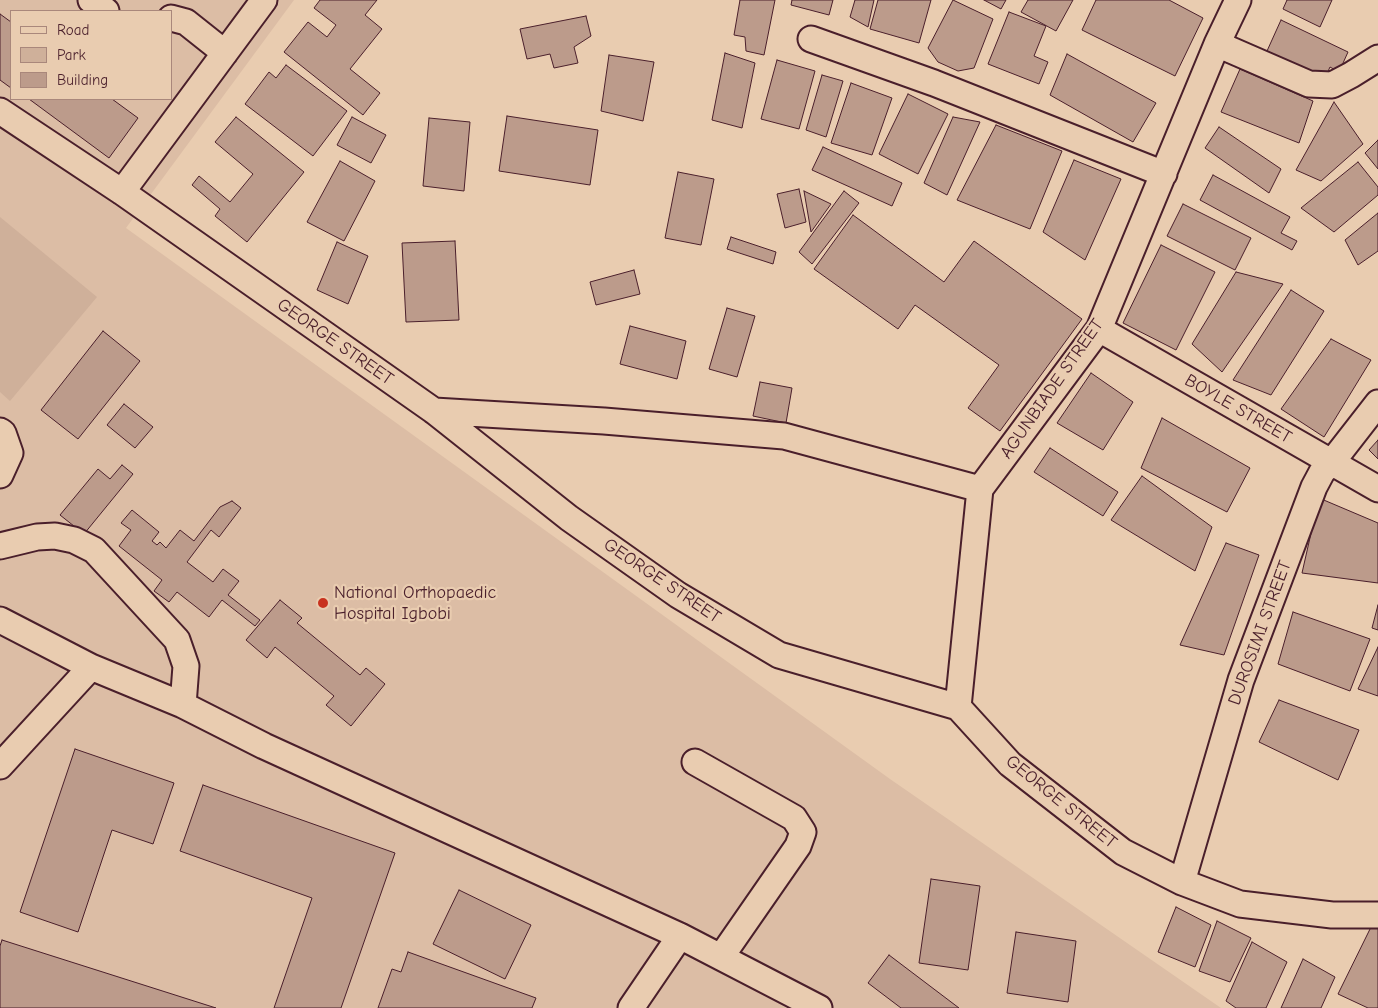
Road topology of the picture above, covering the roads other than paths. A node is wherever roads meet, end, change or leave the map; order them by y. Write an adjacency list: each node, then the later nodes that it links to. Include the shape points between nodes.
1 (91, 0): 4 (street)
2 (264, 0): 8 (street)
3 (1231, 2): 7 (street, AGUNBIADE STREET)
4 (105, 10)
5 (180, 13): 8 (street)
6 (811, 39): 11 (street, via 934,83)
7 (1217, 44): 9 (street, via 1309,84 1332,85); 11 (street, AGUNBIADE STREET)
8 (225, 53): 12 (street)
9 (1378, 58)
10 (0, 111): 12 (street, GEORGE STREET)
11 (1164, 174): 13 (street, AGUNBIADE STREET)
12 (122, 192): 15 (street, GEORGE STREET)
13 (1099, 330): 17 (street, BOYLE STREET); 19 (street, AGUNBIADE STREET)
14 (1378, 403): 17 (street, DUROSIMI STREET)
15 (434, 411): 19 (street, via 784,436); 25 (street, GEORGE STREET, via 569,518 678,595 779,655)
16 (0, 430): 18 (street, via 10,452)
17 (1332, 462): 20 (street, BOYLE STREET); 28 (street, DUROSIMI STREET, via 1314,487 1241,680)
18 (0, 475)
19 (980, 489): 25 (street)
20 (1378, 489)
21 (0, 546): 24 (street, via 55,536 74,540 94,550 177,640 186,666)
22 (0, 620): 23 (street)
23 (91, 667): 24 (street); 27 (street)
24 (183, 705): 30 (street, via 264,746)
25 (958, 707): 28 (street, GEORGE STREET, via 1025,776 1123,852)
26 (696, 762): 31 (street, via 794,818 803,832 798,846)
27 (0, 766)
28 (1182, 882): 29 (street, GEORGE STREET, via 1240,904 1332,916)
29 (1378, 915)
30 (680, 936): 31 (street); 32 (street)
31 (721, 957): 33 (street)
32 (631, 1008)
33 (820, 1008)

